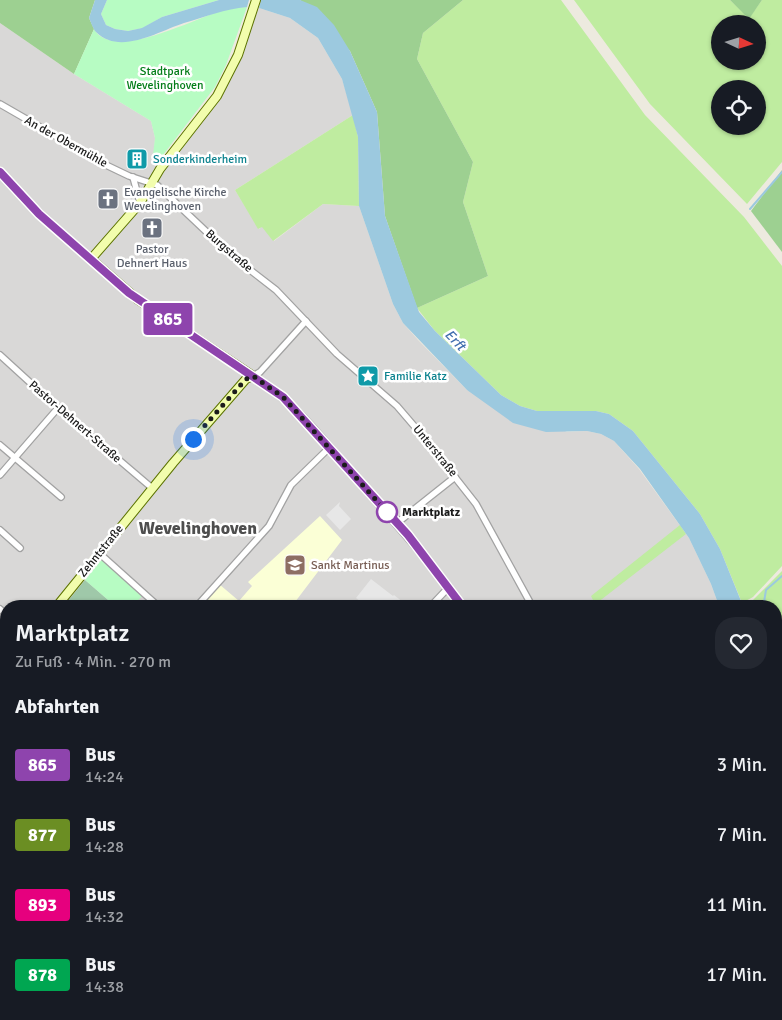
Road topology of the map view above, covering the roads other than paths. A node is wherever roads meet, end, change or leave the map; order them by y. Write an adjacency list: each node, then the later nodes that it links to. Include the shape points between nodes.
1 (256, 0): 5 (main road, via 238,55 220,91)
2 (0, 104): 4 (street, An der Obermühle)
3 (0, 172): 7 (street, via 39,214)
4 (133, 177): 5 (street, An der Obermühle); 6 (street)
5 (152, 182): 6 (main road); 8 (street, Burgstraße, via 232,256 273,287)
6 (140, 203): 7 (main road)
7 (92, 259): 10 (main road, via 137,299)
8 (306, 321): 10 (street, Zehntstraße); 16 (street, Unterstraße, via 400,409)
9 (0, 355): 11 (street, Pastor-Dehnert-Straße)
10 (253, 376): 13 (street, via 283,397); 17 (main road, Zehntstraße, via 246,379)
11 (58, 408): 14 (street); 17 (street, Pastor-Dehnert-Straße)
12 (0, 445): 14 (street)
13 (329, 448): 19 (street); 26 (street, via 291,485 270,526)
14 (15, 457): 15 (street); 18 (street)
15 (0, 475)
16 (455, 477): 19 (street); 29 (street, Unterstraße, via 483,516)
17 (152, 488): 22 (main road, Zehntstraße)
18 (61, 497)
19 (397, 523): 23 (street)
20 (0, 530): 21 (street)
21 (20, 548)
22 (99, 553): 24 (main road, Zehntstraße); 25 (street)
23 (449, 587): 27 (street); 28 (street)
24 (62, 600)
25 (151, 600)
26 (202, 600)
27 (437, 600)
28 (458, 600)
29 (529, 600)

